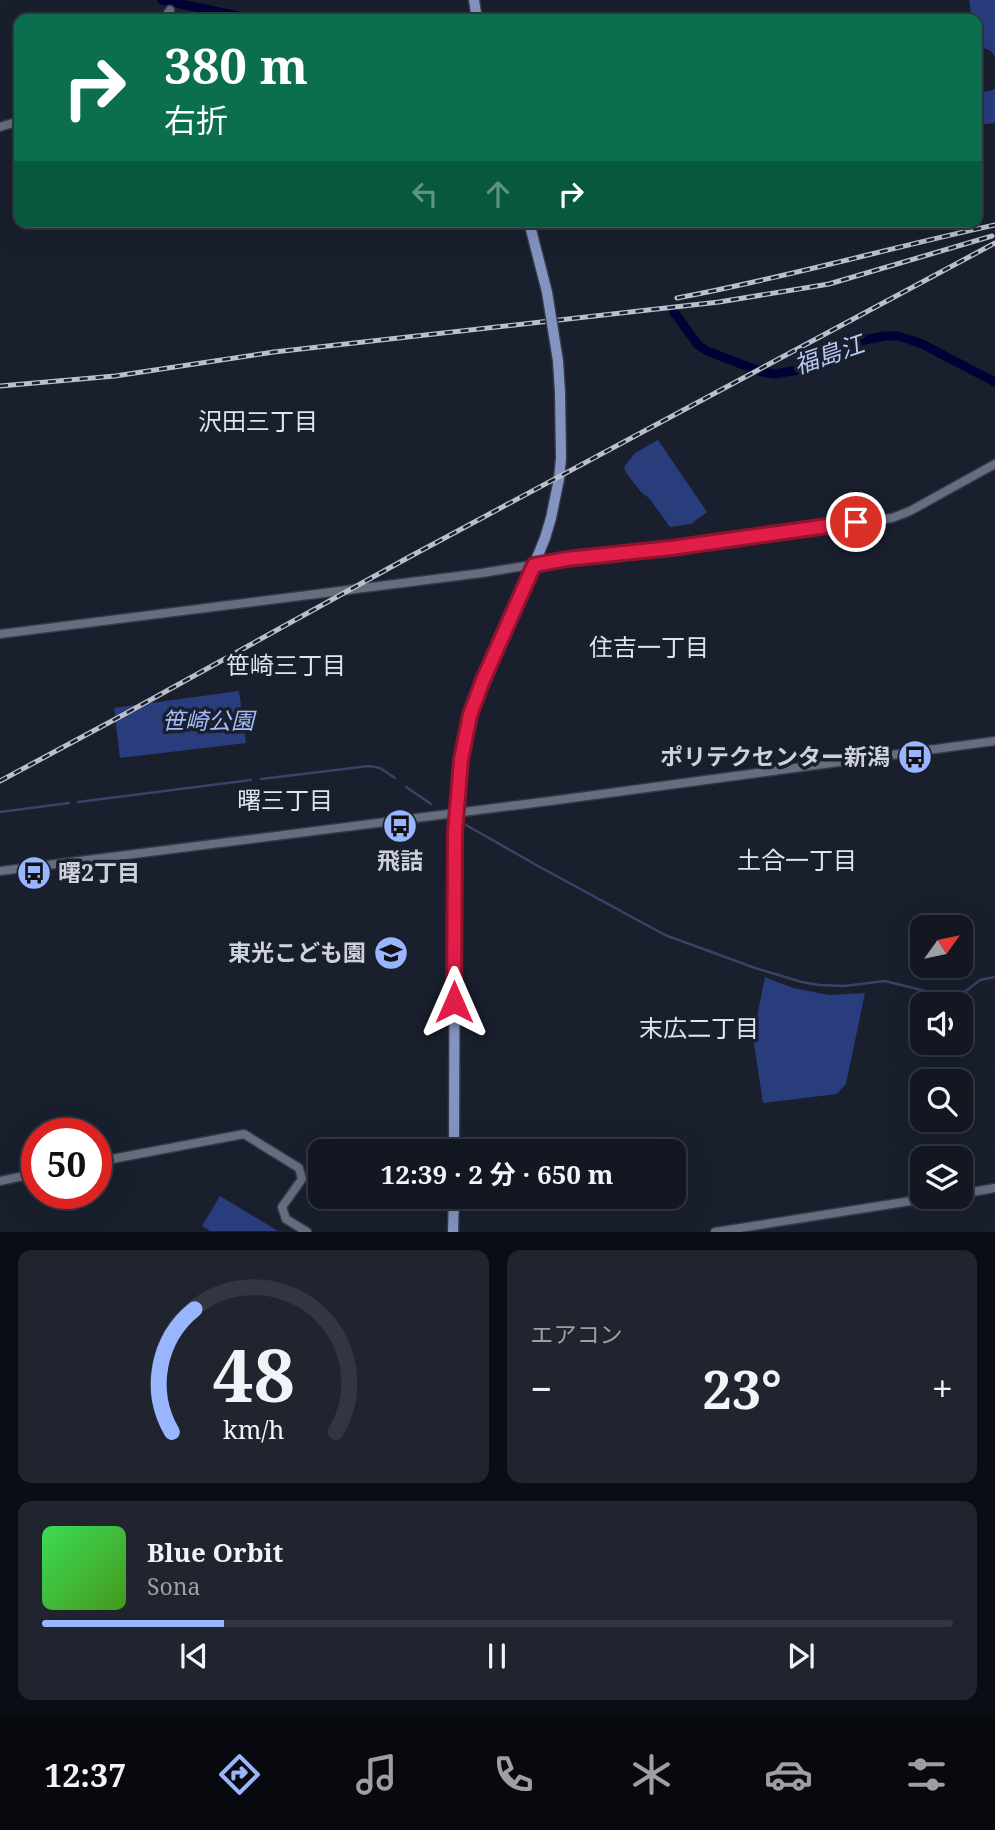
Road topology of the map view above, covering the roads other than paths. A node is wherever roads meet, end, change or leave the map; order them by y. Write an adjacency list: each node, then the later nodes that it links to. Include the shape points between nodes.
1 (170, 10): 2 (street)
2 (167, 14)
3 (531, 228): 5 (main road, bridge, via 558,361 561,431 559,478)
4 (995, 464): 5 (street, via 892,517)
5 (534, 565): 6 (street); 8 (main road, via 470,715)
6 (0, 634)
7 (995, 741): 8 (street)
8 (456, 813): 9 (street); 10 (main road)
9 (0, 871)
10 (454, 1139)
11 (112, 1159): 18 (street, via 244,1134 299,1168 302,1179 282,1208 286,1219)
12 (21, 1176): 13 (street)
13 (0, 1181)
14 (995, 1188): 15 (street)
15 (973, 1192)
16 (910, 1201): 20 (street)
17 (453, 1209): 19 (main road)
18 (307, 1231)
19 (453, 1231)
20 (715, 1231)

